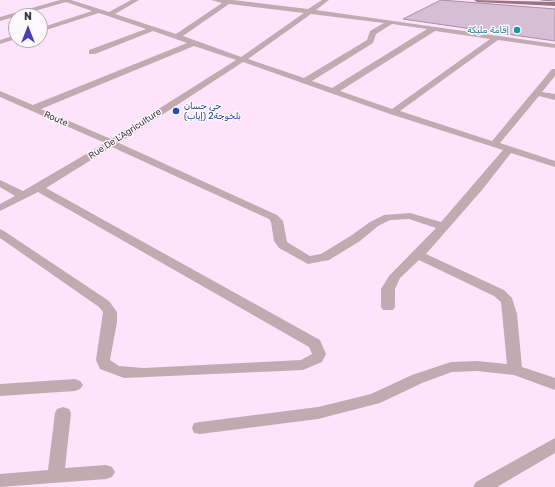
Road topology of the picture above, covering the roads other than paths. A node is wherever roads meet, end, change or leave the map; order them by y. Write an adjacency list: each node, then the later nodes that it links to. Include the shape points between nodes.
1 (66, 0): 8 (street); 11 (street)
2 (136, 0): 10 (street)
3 (214, 0): 6 (street)
4 (326, 0): 9 (street, Rue De L'Agriculture)
5 (477, 0): 7 (main road)
6 (229, 1): 9 (street); 16 (street)
7 (555, 4)
8 (99, 11): 10 (street); 13 (street)
9 (308, 12): 12 (street); 21 (street, Rue De L'Agriculture)
10 (109, 15): 15 (street)
11 (0, 19)
12 (391, 22): 14 (street); 23 (street, via 373,33 370,41)
13 (48, 27)
14 (434, 28): 17 (street); 24 (street)
15 (152, 29): 16 (street); 20 (street)
16 (177, 36): 18 (street)
17 (497, 37): 19 (street); 29 (street)
18 (194, 44): 21 (street); 28 (street)
19 (555, 46)
20 (92, 52)
21 (241, 60): 23 (street); 30 (street, Rue De L'Agriculture)
22 (555, 71): 25 (street)
23 (306, 81): 24 (street)
24 (333, 91): 29 (street)
25 (537, 93): 27 (street); 31 (street)
26 (0, 94): 28 (street, Route)
27 (555, 97)
28 (32, 109): 30 (street, Route)
29 (393, 112): 31 (street)
30 (112, 143): 35 (street, Rue De L'Agriculture); 38 (street, Route, via 272,217 277,221 283,245 308,260 325,258 388,217 410,216)
31 (494, 144): 32 (street)
32 (509, 149): 33 (street); 38 (street)
33 (555, 164)
34 (0, 183): 36 (street)
35 (38, 188): 36 (street, Rue De L'Agriculture); 39 (street, via 315,344 319,354 317,358 303,365 144,374 114,370 105,365 103,360 110,322 110,312 104,304)
36 (24, 196): 37 (street, Rue De L'Agriculture)
37 (0, 208)
38 (443, 226): 40 (street)
39 (0, 233)
40 (418, 255): 41 (street, via 390,283); 42 (street, via 499,293 507,301)
41 (388, 307)
42 (515, 370): 43 (street); 47 (street, via 477,366 451,367 417,379 375,399 318,413)
43 (555, 384)
44 (75, 385): 45 (street)
45 (0, 390)
46 (63, 413): 50 (street)
47 (200, 428)
48 (555, 445): 52 (street)
49 (106, 472): 50 (street)
50 (56, 476): 51 (street)
51 (0, 481)
52 (482, 487)

